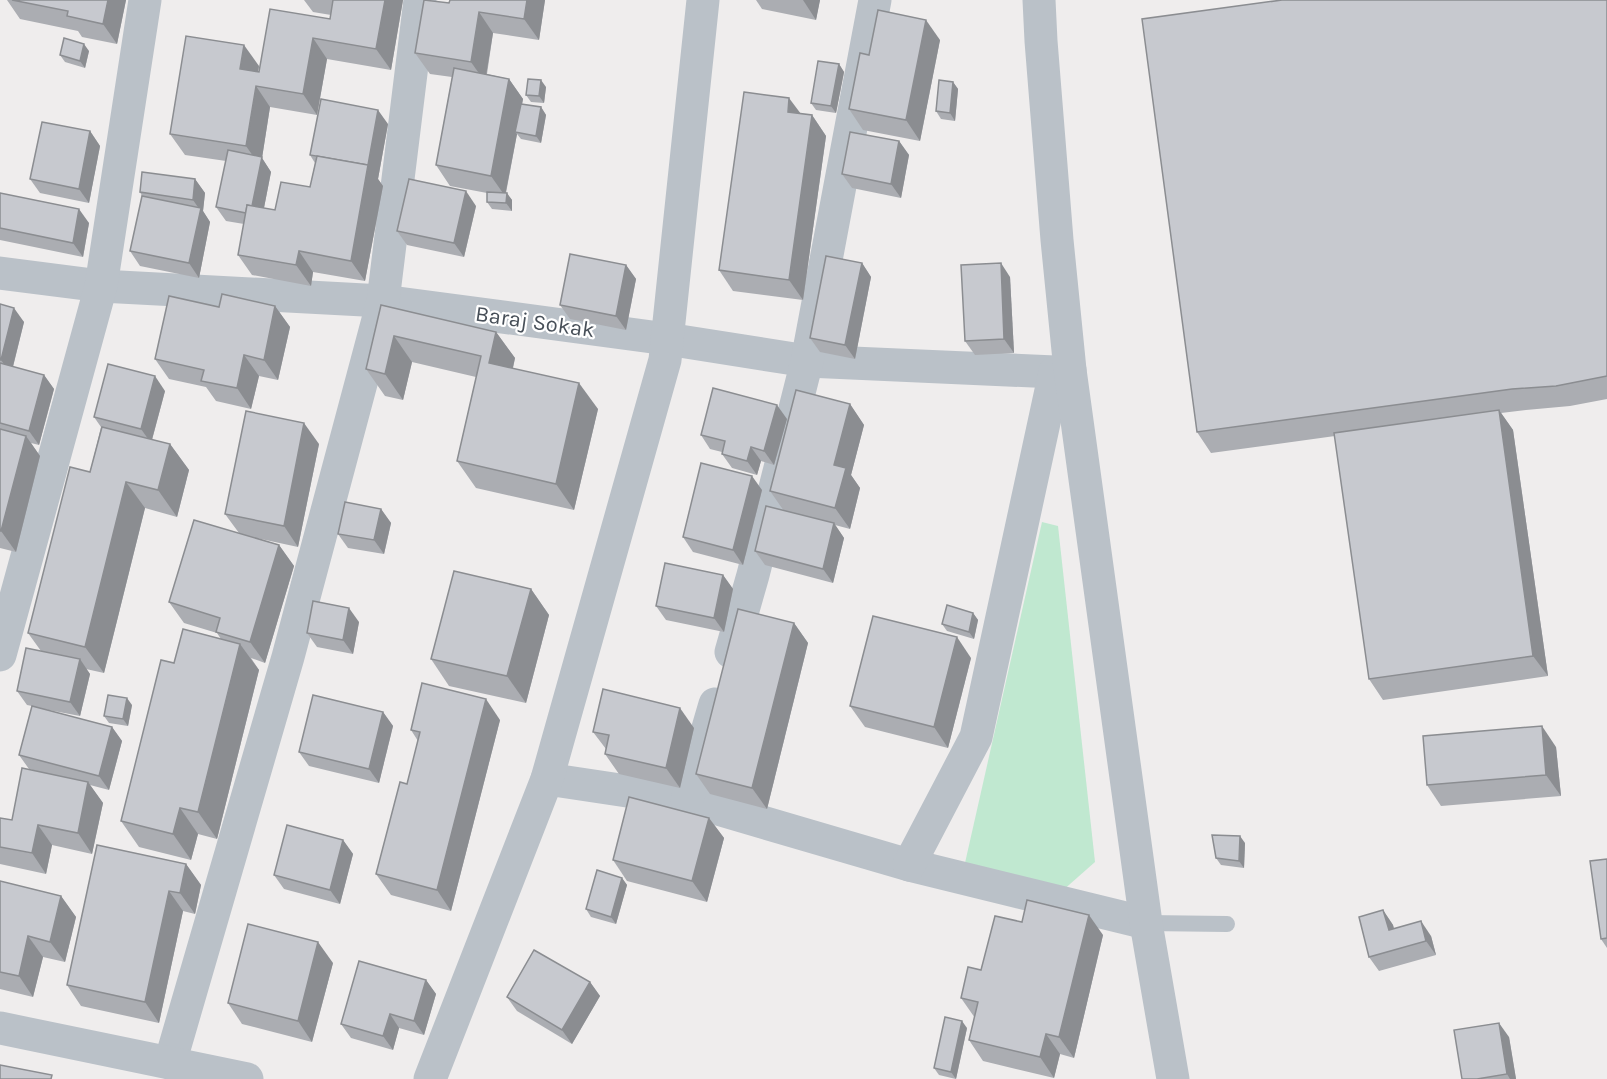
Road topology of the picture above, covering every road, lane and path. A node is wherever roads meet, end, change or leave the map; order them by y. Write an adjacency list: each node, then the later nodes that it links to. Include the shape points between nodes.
1 (145, 0): 7 (street)
2 (420, 0): 8 (street)
3 (704, 0): 9 (street)
4 (875, 0): 10 (street)
5 (1039, 0): 11 (street)
6 (0, 273): 7 (street, Baraj Sokak)
7 (101, 286): 8 (street, Baraj Sokak); 12 (street)
8 (383, 301): 9 (street, Baraj Sokak); 19 (street, via 288,657)
9 (667, 339): 10 (street, Baraj Sokak); 13 (street, via 666,360)
10 (807, 361): 11 (street, Baraj Sokak); 14 (street, via 753,575)
11 (1062, 371): 15 (street, via 976,737); 16 (street)
12 (0, 655)
13 (547, 779): 14 (street); 21 (street)
14 (687, 800): 15 (street)
15 (909, 865): 16 (street)
16 (1146, 924): 17 (lane); 22 (street)
17 (1227, 924)
18 (0, 1028): 19 (street)
19 (170, 1063): 20 (street)
20 (247, 1079)
21 (430, 1079)
22 (1173, 1079)

